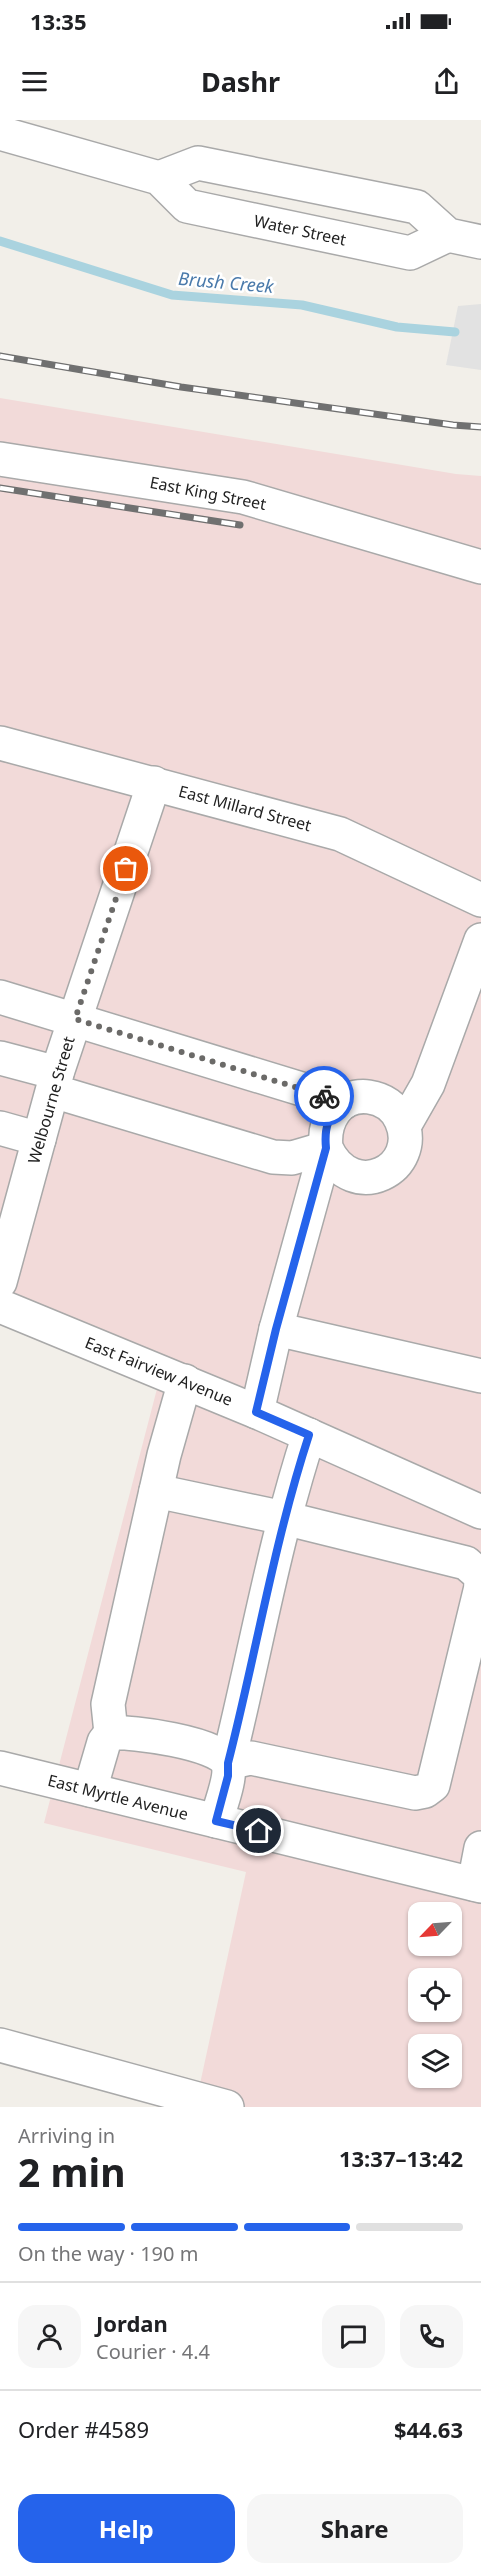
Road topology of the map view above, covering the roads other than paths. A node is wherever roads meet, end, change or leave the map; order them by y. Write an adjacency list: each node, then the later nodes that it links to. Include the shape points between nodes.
1 (0, 133): 2 (street, Water Street)
2 (159, 178): 3 (street, via 198,163 256,174 417,207); 3 (street, Water Street, via 187,206 410,253)
3 (448, 236): 4 (street)
4 (481, 242)
5 (0, 459): 6 (street, East King Street, via 243,497)
6 (481, 567)
7 (0, 743): 8 (street, East Millard Street)
8 (154, 783): 9 (street, East Millard Street, via 340,834); 12 (street, Welbourne Street)
9 (481, 900)
10 (481, 940): 16 (street, via 428,1084)
11 (0, 997): 12 (street)
12 (75, 1019): 14 (street, Welbourne Street); 15 (street)
13 (0, 1058): 14 (street)
14 (55, 1082): 18 (street, Welbourne Street); 19 (street, via 273,1157 292,1158)
15 (344, 1102): 16 (street, via 355,1098 379,1099 390,1105); 19 (street, via 328,1120)
16 (404, 1126): 19 (street, via 402,1154 394,1166 369,1178 342,1171)
17 (0, 1128): 18 (street)
18 (39, 1139): 20 (street, Welbourne Street)
19 (326, 1148): 23 (street)
20 (8, 1223): 21 (street, Welbourne Street)
21 (0, 1282)
22 (0, 1306): 25 (street, East Fairview Avenue)
23 (276, 1329): 24 (street); 26 (street)
24 (481, 1376)
25 (185, 1381): 26 (street, East Fairview Avenue); 28 (street)
26 (256, 1412): 27 (street, East Fairview Avenue)
27 (309, 1435): 29 (street, East Fairview Avenue); 30 (street)
28 (156, 1491): 30 (street); 32 (street, via 108,1704)
29 (481, 1512)
30 (284, 1518): 31 (street, via 466,1563 480,1575); 33 (street)
31 (481, 1586): 33 (street, via 433,1785 425,1791 415,1793 251,1758)
32 (111, 1733): 33 (street, via 126,1732 208,1748 223,1755); 35 (street, via 104,1742)
33 (228, 1763): 36 (street)
34 (0, 1767): 35 (street, East Myrtle Avenue)
35 (90, 1790): 36 (street, East Myrtle Avenue)
36 (216, 1821): 38 (street, East Myrtle Avenue)
37 (481, 1848): 38 (street)
38 (477, 1885)
39 (0, 2045): 40 (street)
40 (227, 2107)

